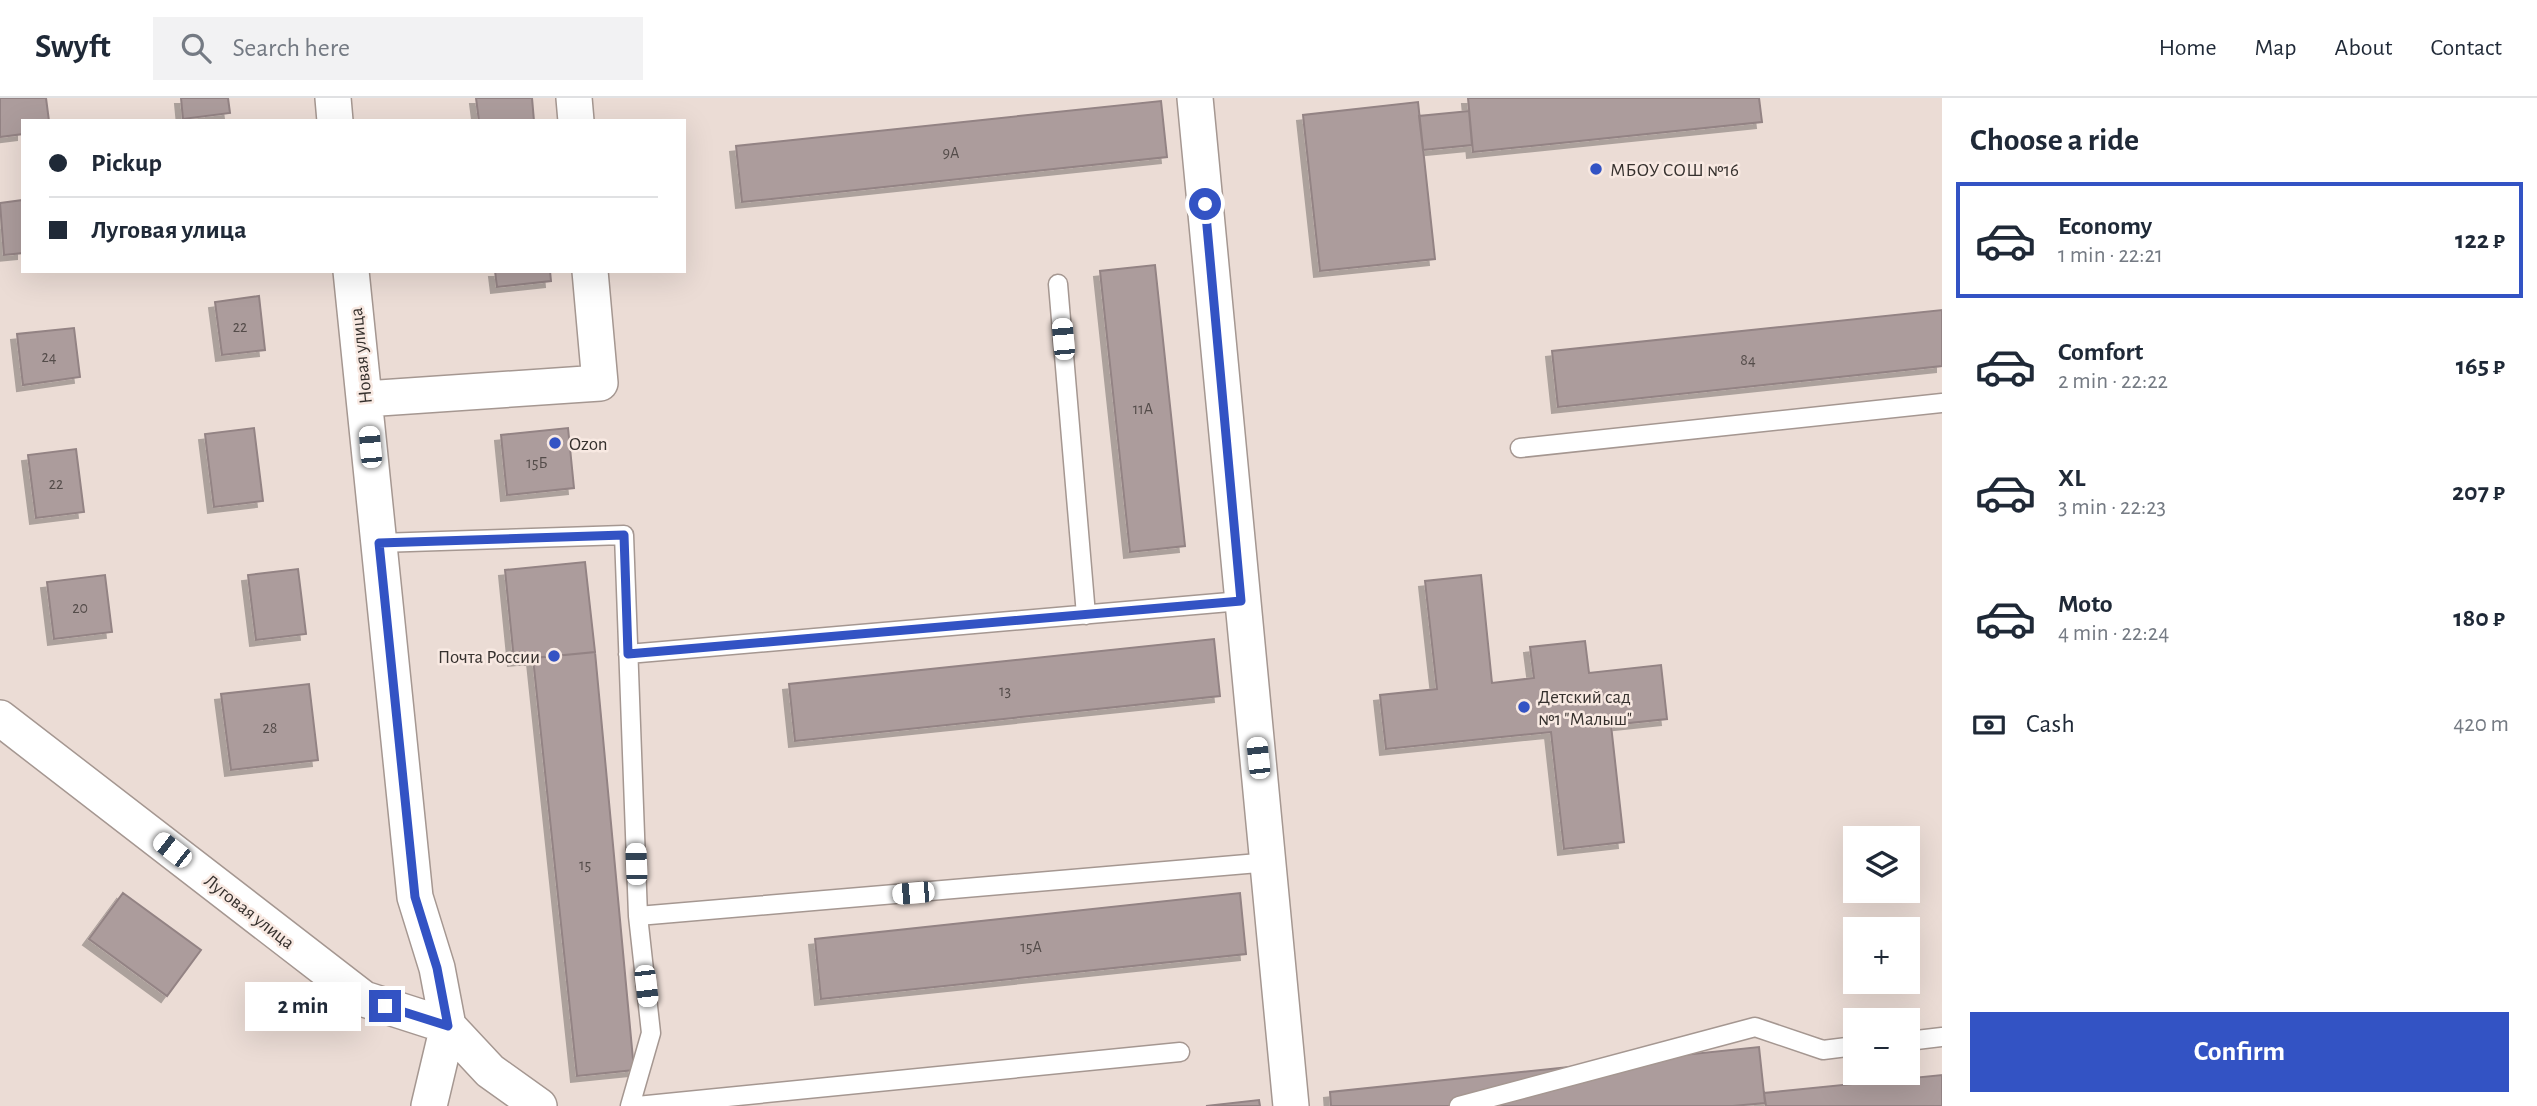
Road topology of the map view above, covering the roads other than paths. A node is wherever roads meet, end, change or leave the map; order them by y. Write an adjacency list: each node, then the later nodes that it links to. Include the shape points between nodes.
1 (332, 98): 4 (street)
2 (574, 98): 5 (street)
3 (1195, 98): 13 (street)
4 (335, 119)
5 (576, 119)
6 (351, 273): 9 (street, Новая улица)
7 (590, 273): 9 (street, via 600,383)
8 (1058, 284): 14 (lane)
9 (365, 399): 12 (street, Новая улица)
10 (1942, 403): 11 (lane)
11 (1520, 448)
12 (379, 543): 15 (lane, via 624,535); 19 (street, Новая улица, via 415,897 437,968)
13 (1241, 601): 14 (lane); 17 (street)
14 (1086, 615): 15 (lane)
15 (628, 654): 18 (lane)
16 (0, 718): 19 (street, Луговая улица, via 365,999)
17 (1270, 862): 18 (lane); 28 (street)
18 (638, 916): 26 (lane, via 651,1033)
19 (448, 1026): 24 (street); 25 (street, via 490,1071)
20 (1942, 1037): 21 (lane)
21 (1920, 1040)
22 (1843, 1048): 29 (lane, via 1823,1050 1755,1027)
23 (1180, 1052): 27 (lane)
24 (429, 1106)
25 (539, 1106)
26 (630, 1106)
27 (637, 1106)
28 (1291, 1106)
29 (1459, 1106)

